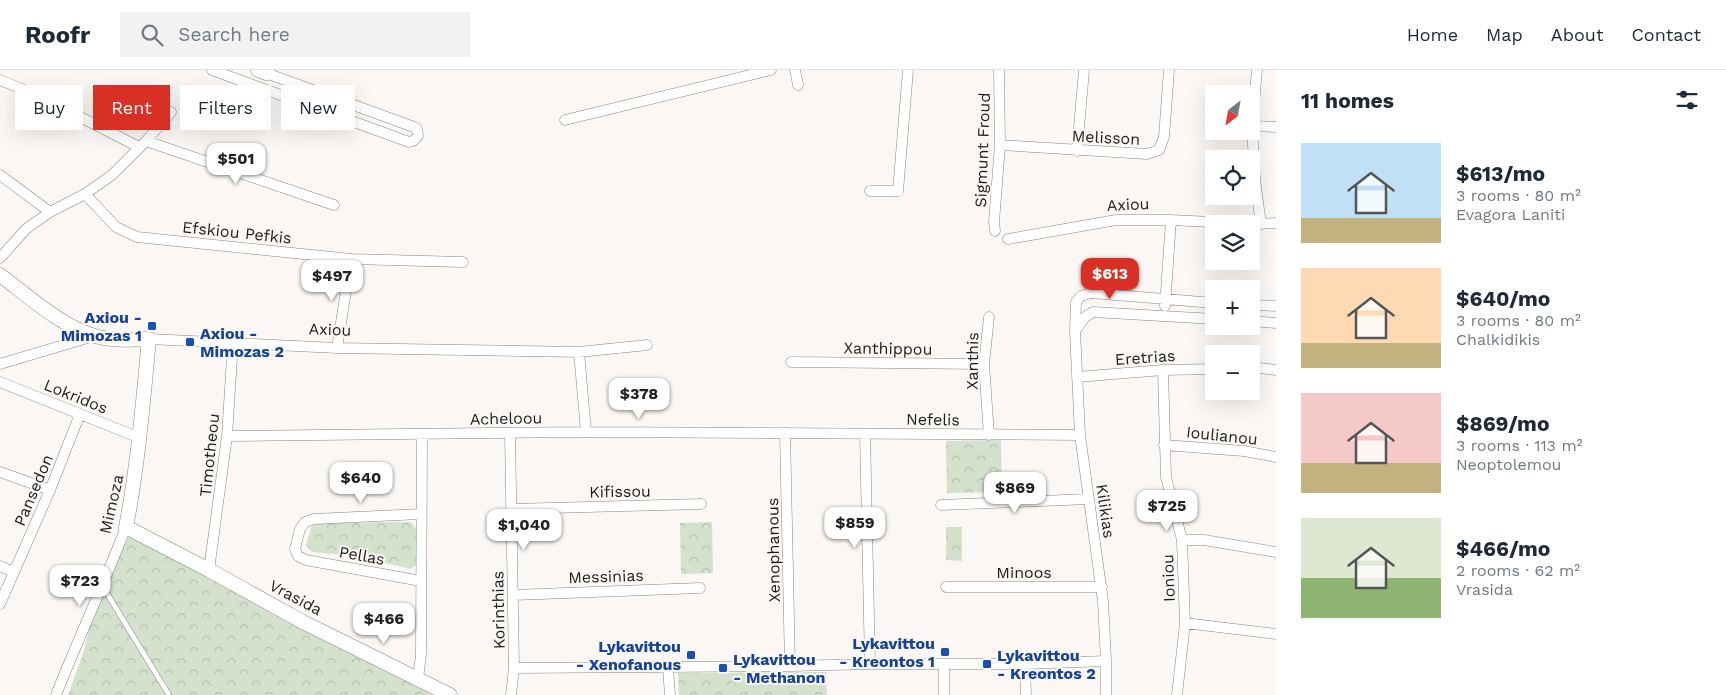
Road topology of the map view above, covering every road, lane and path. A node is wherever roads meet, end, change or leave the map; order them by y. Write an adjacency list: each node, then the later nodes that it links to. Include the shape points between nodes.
1 (212, 70): 9 (street, via 409,142 418,136 414,127)
2 (771, 70): 14 (street)
3 (795, 70): 11 (street)
4 (908, 70): 22 (street, via 898,191)
5 (999, 70): 19 (street, Sigmunt Froud)
6 (1084, 70): 20 (street)
7 (1169, 70): 20 (street, Melisson, via 1164,137 1159,150 1148,154)
8 (1257, 70): 12 (street)
9 (264, 71)
10 (0, 80): 18 (street)
11 (798, 85)
12 (1256, 85)
13 (171, 112): 18 (street)
14 (565, 120)
15 (1260, 126): 16 (street)
16 (1276, 127)
17 (1253, 140): 26 (street)
18 (142, 144): 23 (street, via 112,175); 24 (street)
19 (1000, 145): 20 (street, Melisson); 31 (street, Sigmunt Froud)
20 (1077, 151)
21 (0, 175): 25 (street)
22 (870, 191)
23 (85, 194): 25 (street); 34 (street, Efskiou Pefkis, via 116,227 137,237)
24 (334, 205)
25 (50, 212): 33 (street, via 26,229)
26 (1254, 215)
27 (1171, 220): 28 (street, Axiou); 32 (street, Axiou, via 1116,220); 37 (street)
28 (1205, 222)
29 (1276, 223): 30 (street, Axiou)
30 (1260, 224)
31 (995, 231)
32 (1008, 239)
33 (0, 258)
34 (351, 259): 35 (street, Efskiou Pefkis); 51 (street)
35 (463, 262)
36 (0, 275): 47 (street, Axiou, via 67,324)
37 (1166, 300): 38 (street, Kilikias); 41 (street); 46 (street, Kilikias, via 1086,293 1076,302)
38 (1205, 302)
39 (1260, 305): 40 (street)
40 (1276, 306)
41 (1165, 316): 43 (street); 46 (street, via 1094,312 1085,317)
42 (989, 317): 55 (street, Xanthis)
43 (1205, 318)
44 (1260, 322): 45 (street)
45 (1276, 323)
46 (1075, 331): 60 (street, Kilikias)
47 (94, 336): 48 (street, Axiou, via 120,340); 54 (street)
48 (149, 339): 49 (street, Axiou); 71 (street, Mimoza)
49 (233, 342): 51 (street, Axiou); 69 (street, Timotheou)
50 (647, 345): 52 (street, Axiou)
51 (337, 348): 52 (street, Axiou)
52 (579, 352): 63 (street)
53 (791, 362): 55 (street, Xanthippou)
54 (0, 364)
55 (984, 364): 68 (street, Xanthis)
56 (1260, 368): 59 (street)
57 (1205, 369): 58 (street, Eretrias)
58 (1163, 370): 60 (street, Eretrias); 72 (street, Ioniou)
59 (1276, 370)
60 (1077, 377): 70 (street, Kilikias)
61 (0, 382): 62 (street, Lokridos)
62 (80, 414): 71 (street, Lokridos); 75 (street, Pansedon)
63 (586, 432): 64 (street, Acheloou); 66 (street, Acheloou)
64 (785, 433): 67 (street, Nefelis); 100 (street, Xenophanous)
65 (422, 434): 66 (street, Acheloou); 69 (street, Acheloou); 80 (street)
66 (510, 434): 79 (street, Korinthias)
67 (865, 434): 68 (street, Nefelis); 97 (street)
68 (989, 435): 70 (street, Nefelis)
69 (227, 436): 85 (street, Timotheou)
70 (1080, 436): 76 (street, Kilikias)
71 (140, 438): 81 (street, Mimoza)
72 (1164, 445): 73 (street, Ioulianou, via 1244,451); 82 (street, Ioniou, via 1166,477)
73 (1276, 457)
74 (0, 472): 75 (street)
75 (50, 490): 86 (street, Pansedon)
76 (1089, 499): 78 (street); 90 (street, Kilikias)
77 (701, 504): 79 (street, Kifissou)
78 (941, 505)
79 (511, 509): 92 (street, Korinthias)
80 (421, 514): 87 (street); 87 (street, Pellas, via 305,522 295,549 298,556 306,560)
81 (126, 527): 85 (street, Vrasida); 88 (street, Mimoza)
82 (1182, 540): 83 (street, via 1204,540); 94 (street, Ioniou)
83 (1276, 552)
84 (0, 566): 86 (street)
85 (209, 570): 103 (street, Vrasida, via 304,622)
86 (14, 572): 93 (street, Pansedon)
87 (421, 581): 103 (street)
88 (103, 587): 104 (street, Mimoza); 105 (lane)
89 (946, 587): 90 (street, Minoos)
90 (1102, 587): 96 (street, Kilikias)
91 (700, 588): 92 (street, Messinias)
92 (513, 595): 102 (street, Korinthias)
93 (0, 604)
94 (1186, 623): 95 (street); 112 (street, Ioniou)
95 (1276, 634)
96 (1106, 661): 99 (street); 111 (street, Kilikias)
97 (870, 664): 98 (street); 100 (street)
98 (944, 664): 99 (street); 109 (street)
99 (1025, 664): 110 (street)
100 (790, 666): 101 (street)
101 (668, 667): 102 (street); 108 (street)
102 (514, 668): 107 (street, Korinthias)
103 (418, 678): 106 (street, Vrasida)
104 (56, 695)
105 (169, 695)
106 (450, 695)
107 (511, 695)
108 (670, 695)
109 (944, 695)
110 (1026, 695)
111 (1106, 695)
112 (1177, 695)

